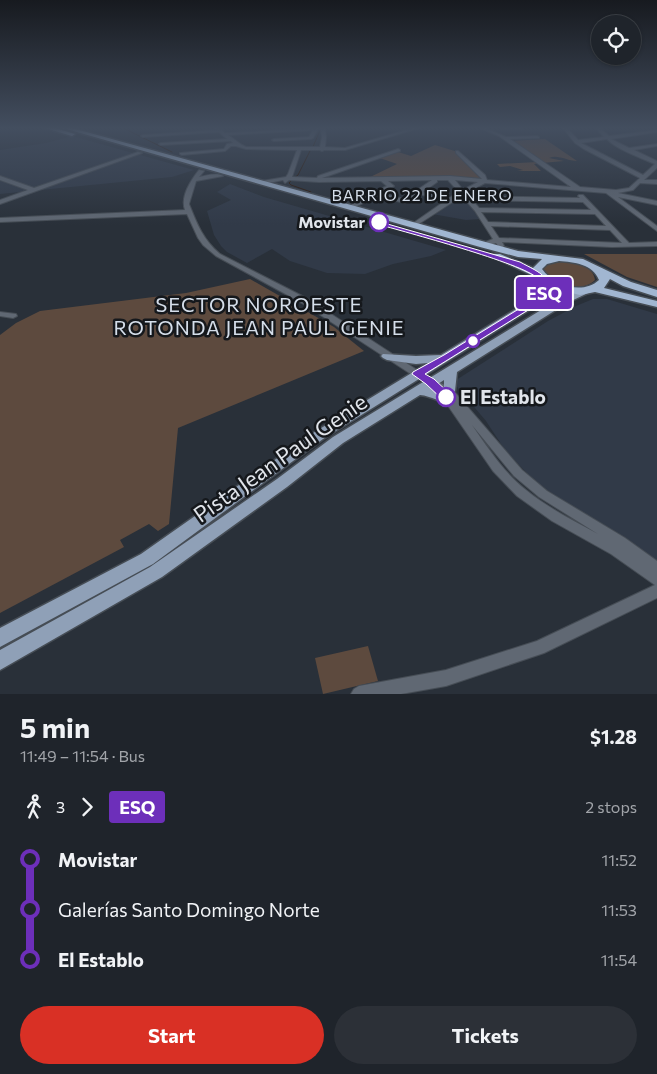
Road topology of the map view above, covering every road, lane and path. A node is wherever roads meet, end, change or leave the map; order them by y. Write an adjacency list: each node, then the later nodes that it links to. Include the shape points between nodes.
1 (119, 160): 23 (street)
2 (165, 160): 10 (highway)
3 (182, 160): 21 (highway)
4 (296, 160): 13 (street)
5 (367, 160): 18 (street, via 320,177)
6 (467, 160): 19 (street)
7 (536, 160): 28 (street)
8 (609, 160): 20 (street)
9 (657, 164): 20 (street)
10 (201, 171): 11 (highway); 17 (street)
11 (220, 176): 17 (street); 54 (highway, via 495,256)
12 (0, 178): 24 (street)
13 (287, 178): 18 (street); 21 (street); 25 (street, via 283,184)
14 (434, 178): 15 (street); 16 (street); 29 (street, via 435,181)
15 (450, 178): 19 (street); 33 (street)
16 (382, 179): 18 (street); 31 (street, via 391,186)
17 (194, 180): 40 (street, via 186,202)
18 (320, 180)
19 (485, 180): 28 (street); 33 (street)
20 (644, 181): 22 (street); 26 (street); 30 (street, via 628,191)
21 (264, 182): 25 (highway)
22 (657, 182)
23 (50, 184): 24 (street); 27 (street)
24 (23, 186): 27 (street); 32 (street)
25 (285, 188): 38 (highway)
26 (657, 188)
27 (34, 190): 32 (street)
28 (577, 190): 30 (street); 35 (street)
29 (418, 192): 31 (street, via 405,201); 34 (street)
30 (609, 193): 37 (street); 45 (street)
31 (376, 194): 38 (street)
32 (15, 196): 36 (street)
33 (465, 196): 34 (street); 35 (street); 39 (street)
34 (450, 200): 44 (street)
35 (585, 200): 41 (street)
36 (0, 202)
37 (657, 203)
38 (351, 207): 44 (highway)
39 (477, 210): 41 (street); 43 (street)
40 (189, 212): 42 (street); 60 (street, via 206,246 305,301)
41 (596, 212): 46 (street)
42 (0, 220)
43 (488, 224): 46 (street); 47 (street)
44 (414, 225): 49 (highway)
45 (655, 226)
46 (611, 228): 50 (street)
47 (498, 240): 49 (street); 50 (street); 51 (street)
48 (657, 244): 50 (street)
49 (483, 245): 51 (highway)
50 (628, 245)
51 (503, 250): 52 (highway)
52 (554, 259): 53 (highway, via 581,261); 54 (highway, via 538,265)
53 (599, 270): 55 (highway, via 605,281 602,286); 56 (highway)
54 (540, 277): 55 (highway, via 560,288); 61 (main road, Pista Jean Paul Genie, via 545,291 538,300)
55 (590, 290): 57 (highway); 61 (main road, Pista Jean Paul Genie, via 563,301 492,346)
56 (657, 294)
57 (657, 304)
58 (0, 314): 59 (street)
59 (12, 316)
60 (387, 356): 61 (main road); 62 (street)
61 (450, 363): 62 (main road, Pista Jean Paul Genie); 64 (main road)
62 (423, 378): 63 (main road, Pista Jean Paul Genie); 64 (street); 68 (main road, Pista Jean Paul Genie, via 318,436 148,559)
63 (416, 391): 64 (main road); 69 (main road, Pista Jean Paul Genie, via 338,440 156,572)
64 (449, 395): 65 (street, via 518,473 543,494); 66 (street, via 497,468 521,493 615,550)
65 (657, 568)
66 (657, 580)
67 (657, 591): 70 (street, via 539,648 446,678)
68 (0, 638)
69 (0, 660)
70 (360, 694)

